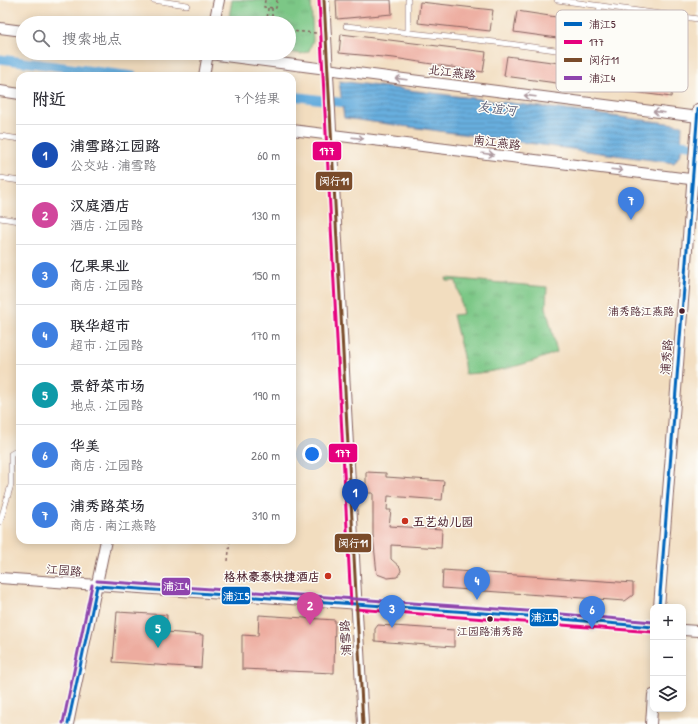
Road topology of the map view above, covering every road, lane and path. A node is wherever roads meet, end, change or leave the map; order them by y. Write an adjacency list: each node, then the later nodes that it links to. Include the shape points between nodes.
1 (153, 0): 9 (lane)
2 (219, 0): 13 (street)
3 (265, 0): 10 (path, via 264,7)
4 (277, 0): 11 (path, via 276,8)
5 (324, 0): 23 (street, 浦雪路)
6 (408, 0): 22 (lane)
7 (557, 0): 8 (lane)
8 (598, 4): 12 (lane)
9 (187, 5)
10 (268, 8): 11 (path); 14 (path)
11 (272, 8): 15 (path)
12 (638, 10)
13 (216, 16)
14 (267, 16)
15 (272, 16)
16 (688, 18): 17 (lane)
17 (698, 19)
18 (346, 26): 22 (lane)
19 (0, 28): 20 (street)
20 (16, 30)
21 (296, 32): 23 (path)
22 (408, 33): 24 (lane)
23 (326, 34): 28 (street, 浦雪路)
24 (556, 51)
25 (206, 60): 27 (street)
26 (245, 60): 28 (street, 北江燕路)
27 (205, 72)
28 (328, 75): 31 (street, 北江燕路, one-way to 28); 33 (street, 浦雪路)
29 (0, 91): 30 (street)
30 (16, 93)
31 (698, 117): 37 (street, 浦秀路)
32 (296, 131): 33 (street, 南江燕路)
33 (331, 135): 37 (street, 南江燕路, one-way to 37); 48 (street, 浦雪路)
34 (0, 136): 35 (lane)
35 (16, 138)
36 (0, 178): 38 (lane)
37 (695, 179): 49 (street, 浦秀路)
38 (16, 180)
39 (0, 218): 40 (lane)
40 (16, 220)
41 (16, 451): 42 (lane, via 11,454 11,485)
42 (0, 522)
43 (105, 544): 47 (street)
44 (230, 544): 45 (path)
45 (228, 561)
46 (0, 578): 47 (street, 江园路)
47 (97, 586): 48 (street, 江园路); 54 (street)
48 (356, 604): 50 (street, 江园路); 55 (street, 浦雪路)
49 (659, 604)
50 (650, 627)
51 (686, 630): 52 (street)
52 (698, 631)
53 (652, 712): 56 (street)
54 (68, 724)
55 (362, 724)
56 (651, 724)

